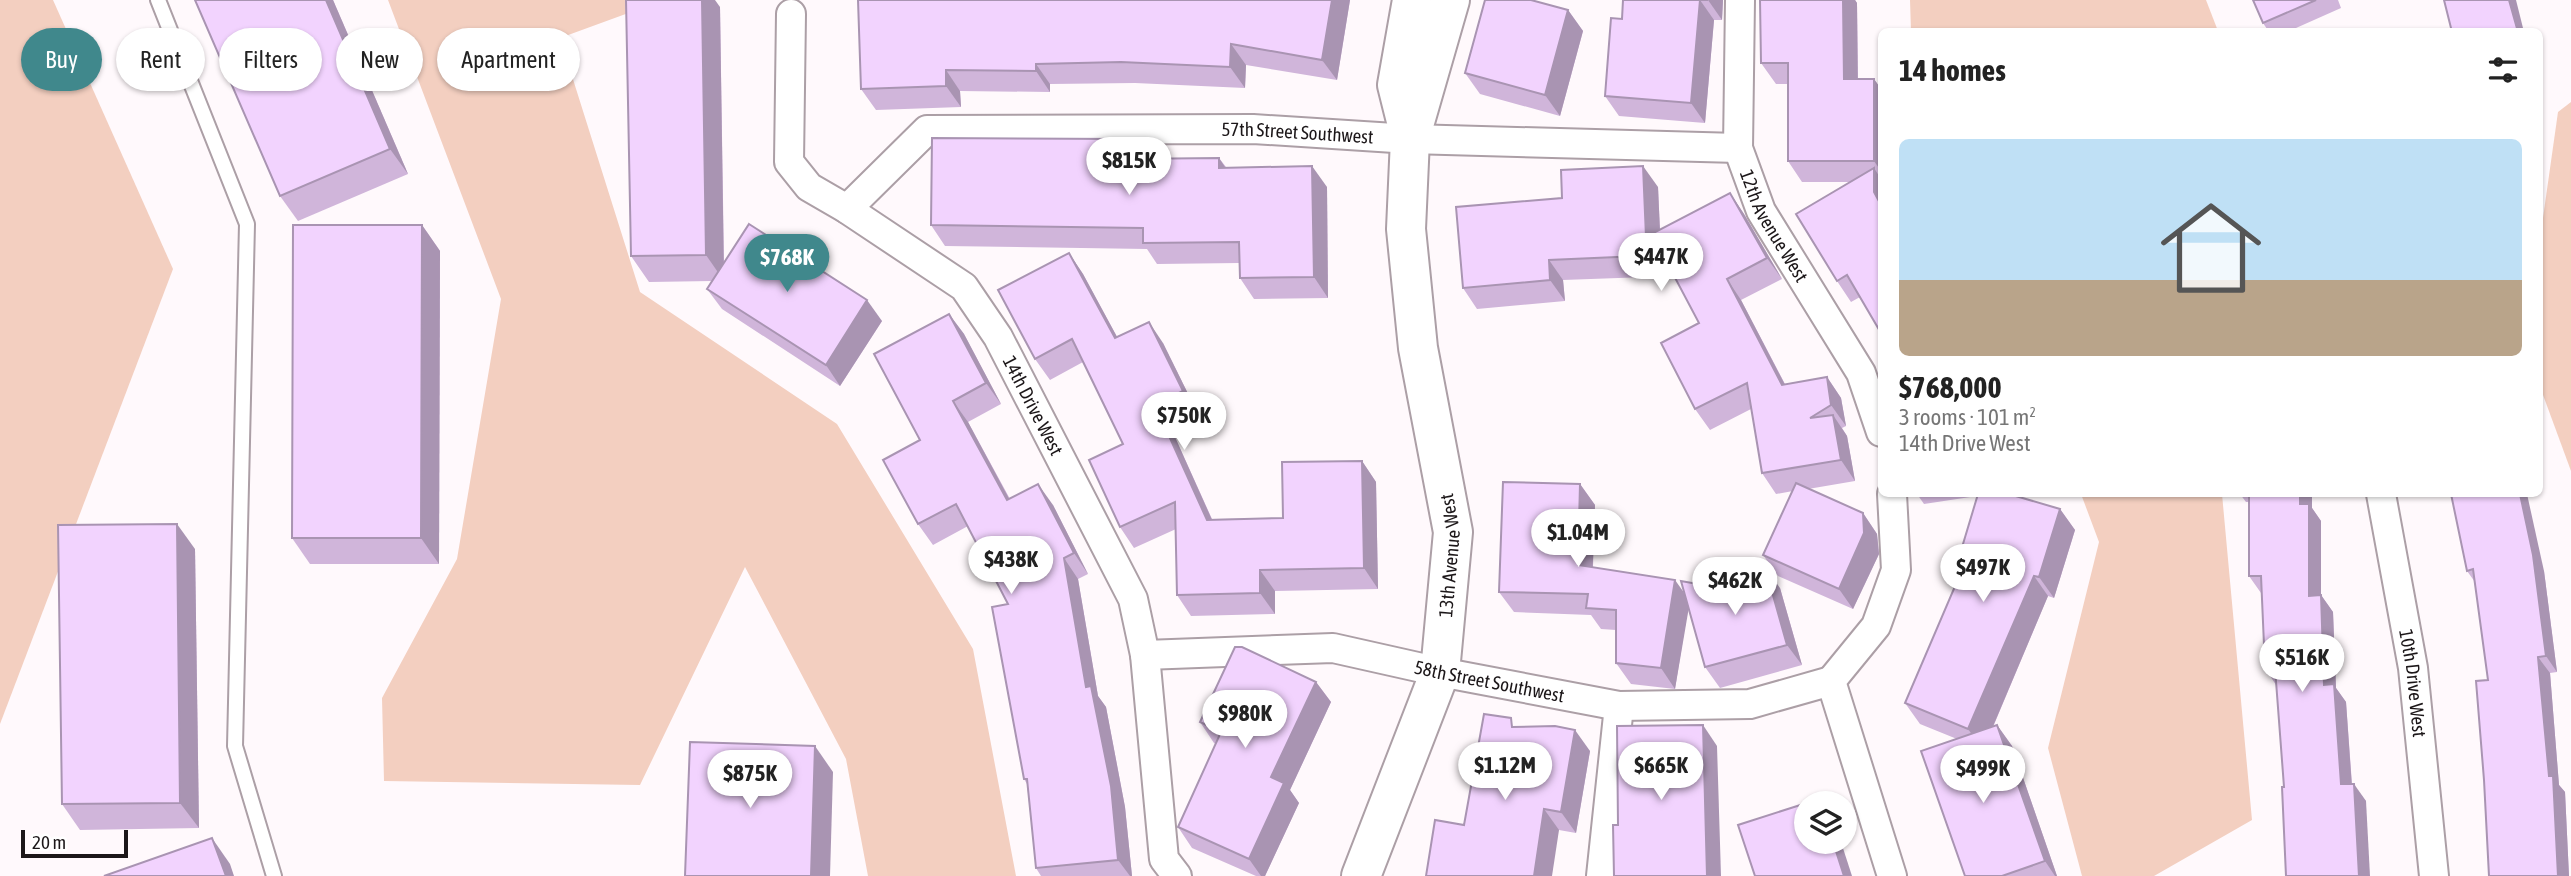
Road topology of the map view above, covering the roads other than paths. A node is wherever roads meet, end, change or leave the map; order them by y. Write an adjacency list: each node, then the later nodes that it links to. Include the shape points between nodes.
1 (158, 0): 16 (lane, via 247,224 235,746)
2 (1412, 0): 6 (street, 13th Avenue West, via 1397,85)
3 (1450, 0): 6 (street, 13th Avenue West)
4 (1740, 0): 7 (street, 12th Avenue West)
5 (792, 14): 8 (street, 14th Drive West, via 789,162 810,187)
6 (1410, 139): 7 (street, 57th Street Southwest); 8 (street, 57th Street Southwest, via 1253,129 927,130); 13 (street, 13th Avenue West, via 1406,229 1418,348 1453,532)
7 (1738, 148): 9 (street, 12th Avenue West, via 1761,211 1861,373)
8 (847, 209): 12 (street, 14th Drive West, via 964,287 998,337 1133,599)
9 (1878, 423)
10 (1892, 497): 14 (street, via 1896,570 1876,625)
11 (2382, 497): 21 (street, 10th Drive West, via 2413,668)
12 (1145, 655): 13 (street, 58th Street Southwest, via 1333,648); 17 (street, 14th Drive West, via 1164,859)
13 (1440, 672): 15 (street, 58th Street Southwest); 18 (street, 13th Avenue West)
14 (1831, 681): 15 (street, 58th Street Southwest, via 1750,704); 20 (street)
15 (1619, 706): 19 (street)
16 (274, 876)
17 (1177, 876)
18 (1361, 876)
19 (1601, 876)
20 (1892, 876)
21 (2434, 876)

